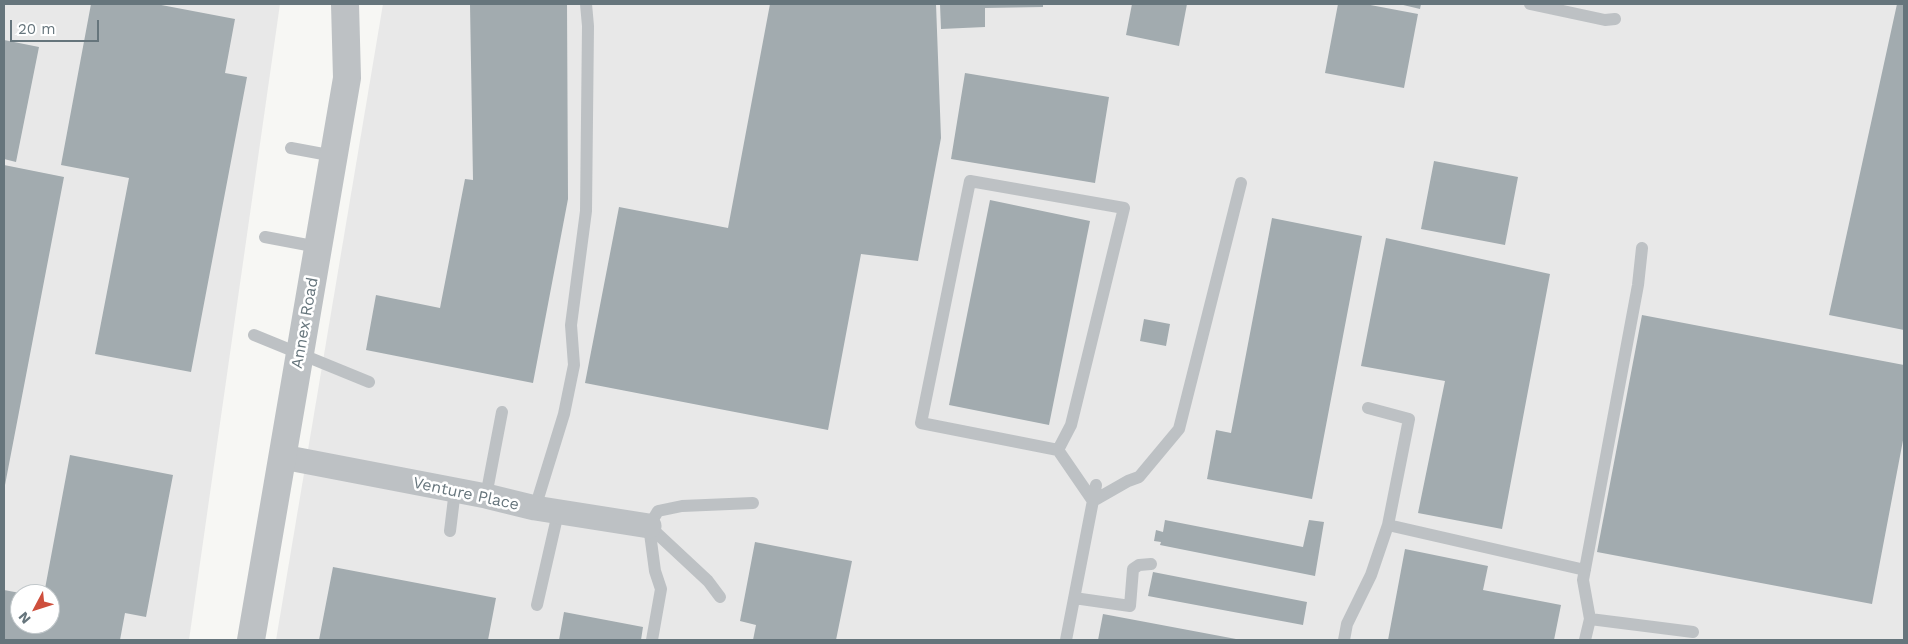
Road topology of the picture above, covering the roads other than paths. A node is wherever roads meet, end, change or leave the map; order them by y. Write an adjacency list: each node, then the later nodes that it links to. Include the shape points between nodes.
1 (345, 4): 6 (street, Annex Road, via 346,78)
2 (586, 4): 23 (lane, via 586,211 571,325 574,365)
3 (1530, 4): 4 (lane, via 1605,20)
4 (1615, 19)
5 (291, 148): 6 (lane)
6 (334, 156): 9 (street, Annex Road)
7 (1241, 183): 21 (lane, via 1179,429 1139,477)
8 (265, 237): 9 (lane)
9 (318, 247): 12 (street, Annex Road)
10 (1642, 248): 28 (lane, via 1638,285)
11 (254, 334): 12 (lane)
12 (300, 353): 13 (lane); 17 (street, Annex Road)
13 (369, 382)
14 (1368, 408): 25 (lane, via 1409,419)
15 (502, 412): 20 (lane)
16 (1058, 450): 16 (lane, via 1071,425 1124,208 970,181 921,423); 21 (lane)
17 (283, 457): 19 (street, Venture Place); 34 (street, Annex Road)
18 (1096, 486): 21 (lane)
19 (455, 490): 20 (street, Venture Place); 26 (lane)
20 (486, 496): 23 (street, Venture Place)
21 (1093, 501): 30 (lane)
22 (753, 503): 24 (lane, via 682,506 658,511)
23 (546, 510): 24 (street, Venture Place); 31 (lane)
24 (649, 526): 29 (lane, via 708,581); 35 (lane, via 655,571 661,589)
25 (1388, 526): 28 (lane); 37 (lane, via 1371,575 1347,624)
26 (450, 532)
27 (1151, 564): 30 (lane, via 1138,565 1133,569 1130,606)
28 (1585, 570): 32 (lane, via 1583,580)
29 (720, 597)
30 (1074, 598): 36 (lane)
31 (537, 605)
32 (1590, 618): 33 (lane); 38 (lane)
33 (1693, 632)
34 (251, 640)
35 (652, 640)
36 (1066, 640)
37 (1344, 640)
38 (1585, 640)

